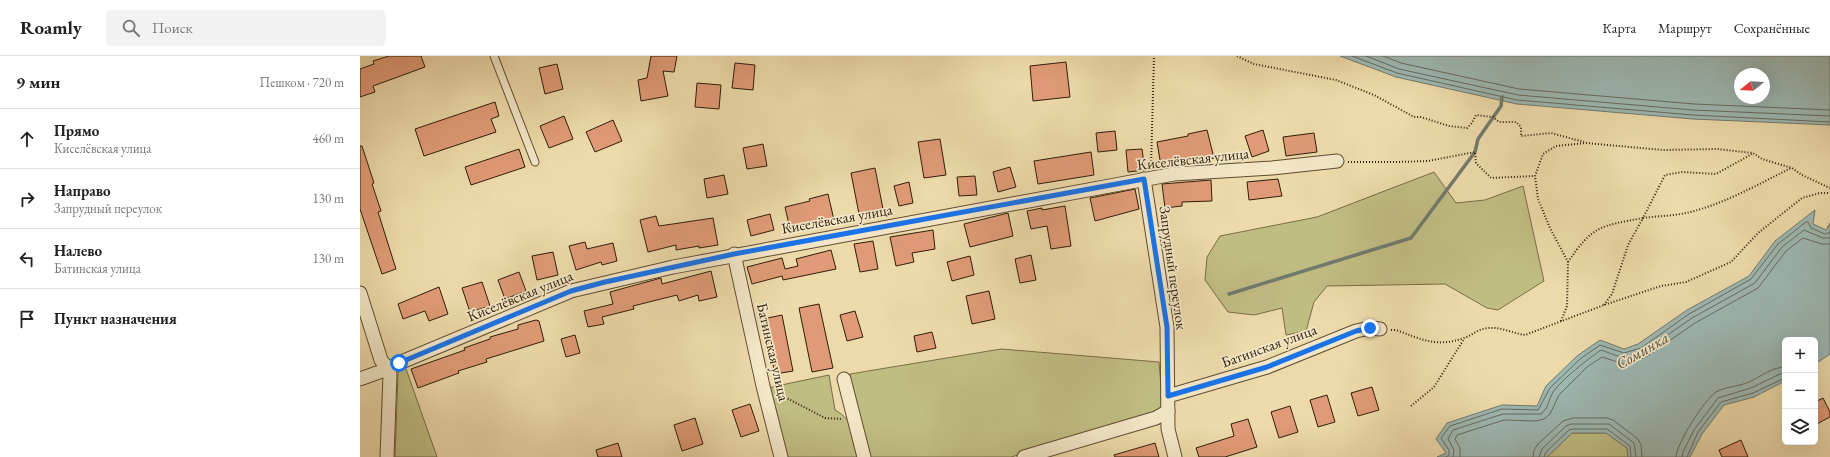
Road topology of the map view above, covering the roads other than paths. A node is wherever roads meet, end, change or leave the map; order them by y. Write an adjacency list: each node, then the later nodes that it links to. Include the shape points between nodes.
1 (494, 56): 3 (lane)
2 (1337, 161): 4 (street, Киселёвская улица)
3 (535, 162)
4 (1147, 176): 5 (street, Киселёвская улица); 11 (street, Запрудный переулок, via 1167,327)
5 (734, 254): 8 (street, Киселёвская улица, via 571,291); 14 (street, Батинская улица)
6 (360, 293): 8 (street, via 381,360)
7 (1380, 329): 11 (street, Батинская улица, via 1356,331 1267,367)
8 (388, 369): 9 (street, Киселёвская улица); 13 (street)
9 (360, 379)
10 (844, 379): 15 (street)
11 (1168, 396): 12 (street, Запрудный переулок)
12 (1168, 411): 16 (street, via 1156,418); 17 (street, Запрудный переулок, via 1168,429)
13 (388, 457)
14 (781, 457)
15 (864, 457)
16 (1024, 457)
17 (1175, 457)

